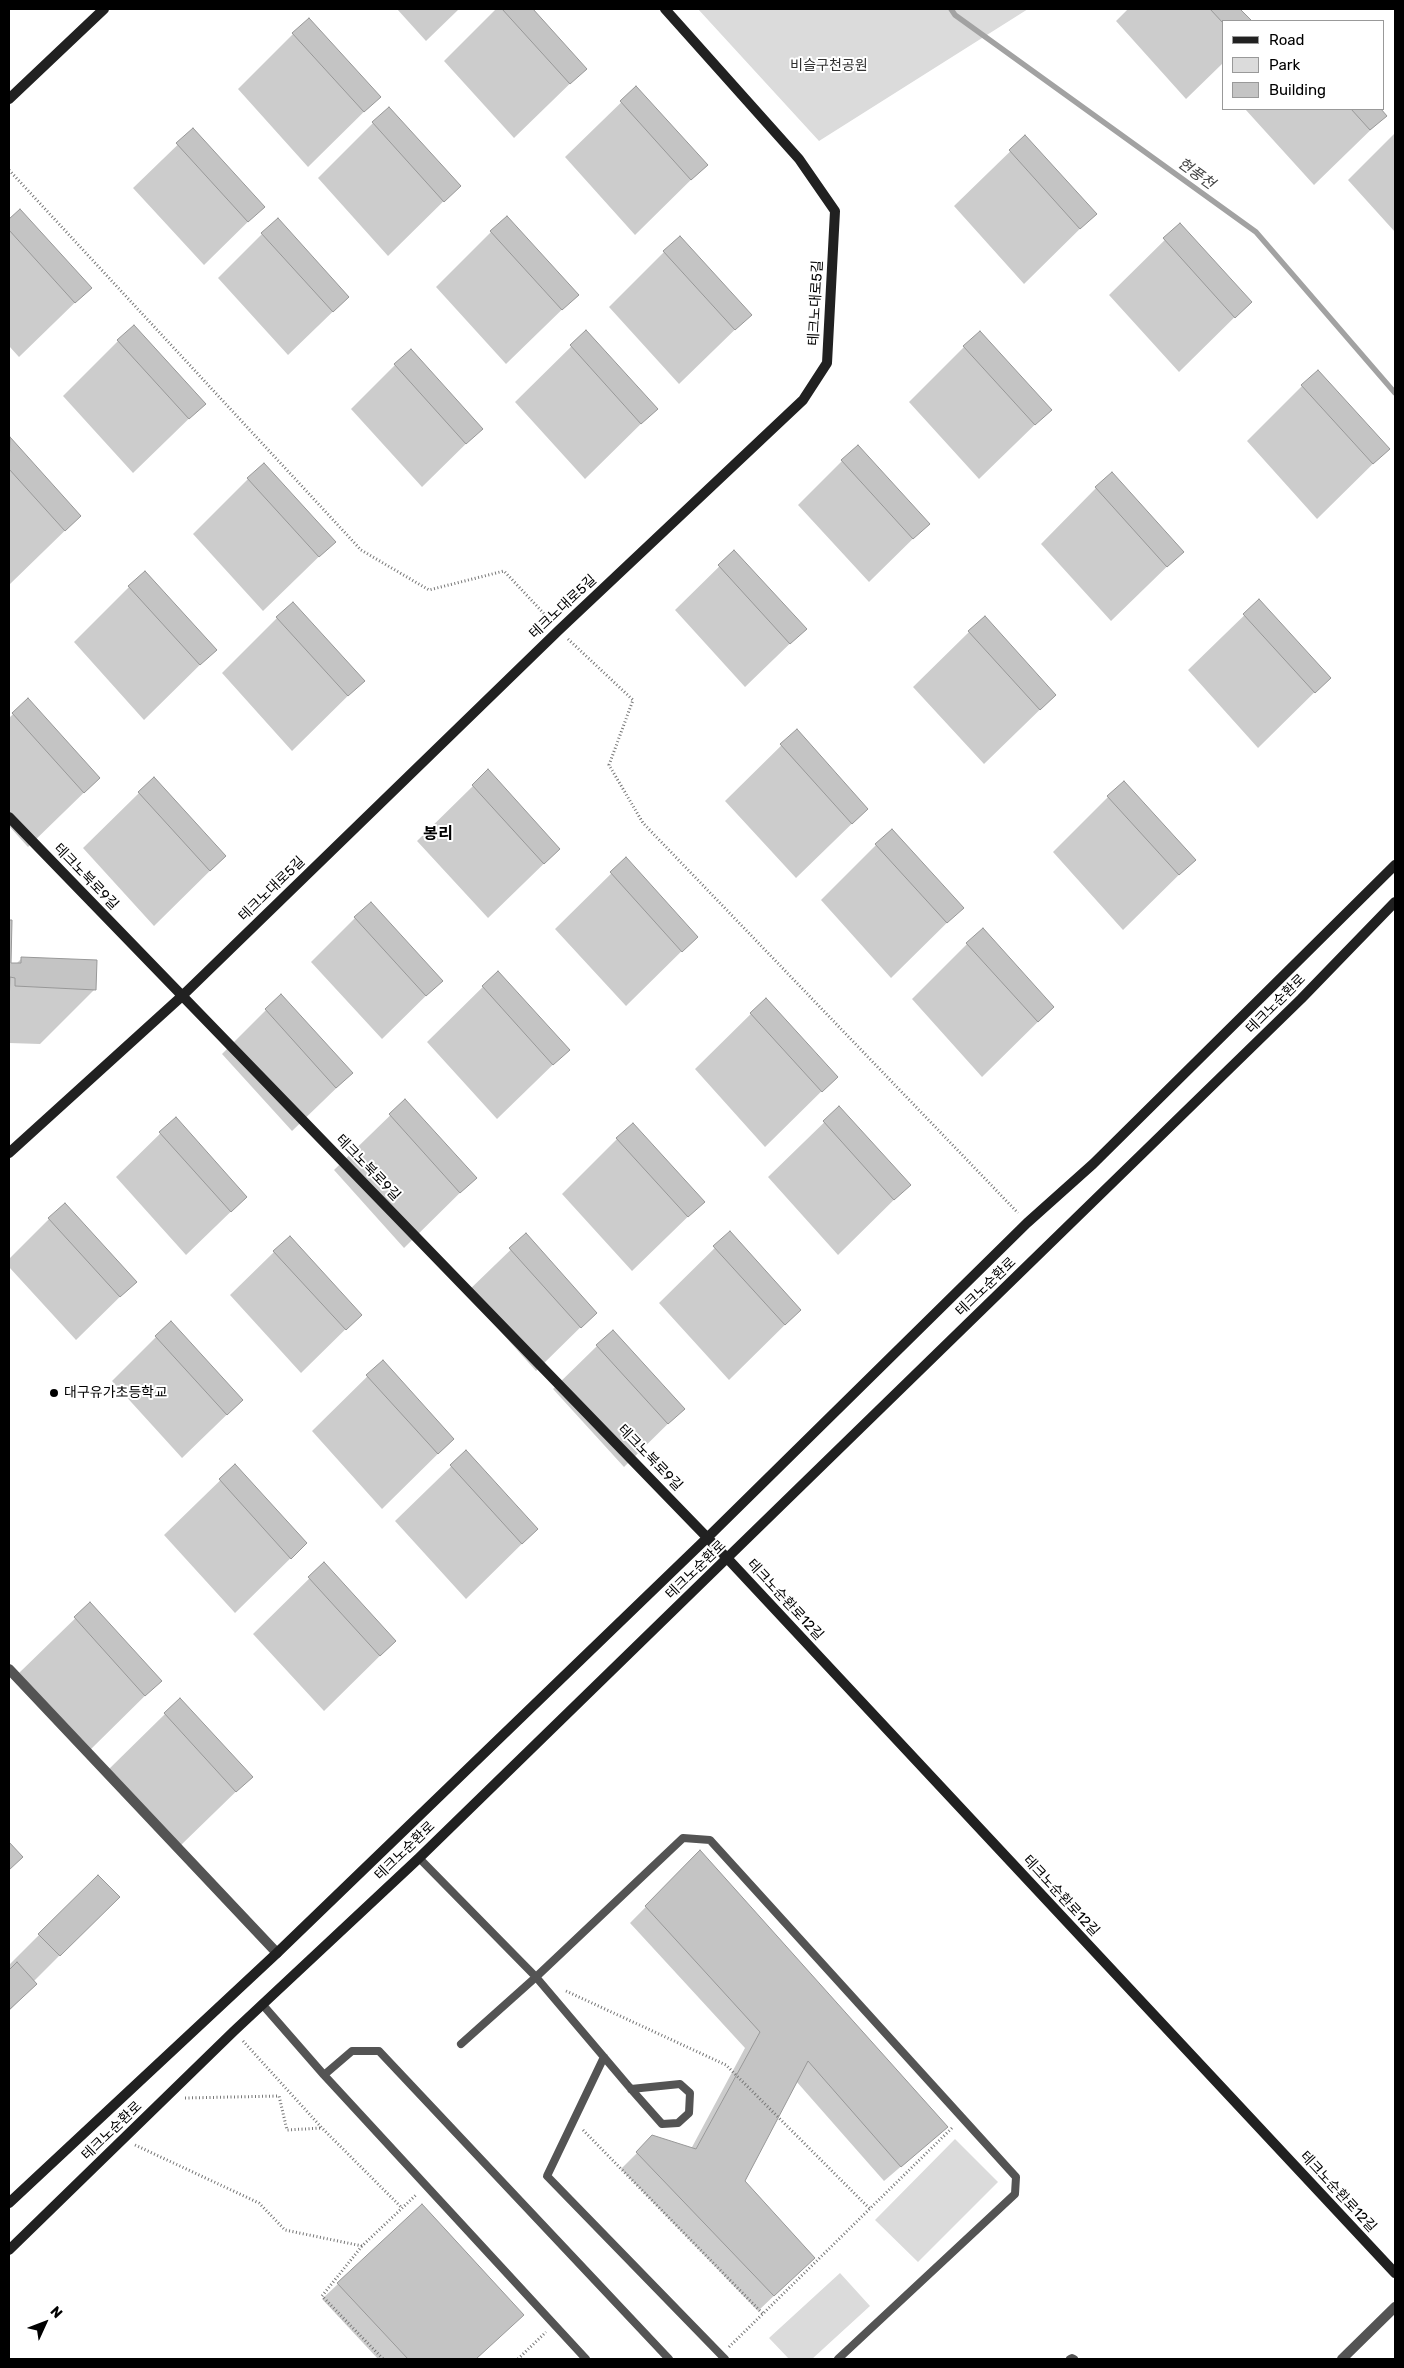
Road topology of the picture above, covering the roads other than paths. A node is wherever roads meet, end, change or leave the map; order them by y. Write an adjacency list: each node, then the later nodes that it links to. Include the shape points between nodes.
1 (104, 9): 3 (street)
2 (665, 9): 7 (street, 테크노대로5길, via 799,160 835,211 827,363 803,400 559,630)
3 (9, 99)
4 (9, 817): 7 (street, 테크노북로9길)
5 (1395, 865): 9 (street, 테크노순환로, via 1093,1164 1028,1223)
6 (1395, 902): 10 (street, 테크노순환로, via 1301,999)
7 (181, 996): 8 (street, 테크노대로5길); 9 (street, 테크노북로9길)
8 (9, 1152)
9 (707, 1538): 10 (street, 테크노순환로12길); 13 (street, 테크노순환로)
10 (728, 1558): 12 (street, 테크노순환로); 22 (street, 테크노순환로12길)
11 (9, 1669): 13 (street)
12 (419, 1858): 14 (lane); 15 (street, 테크노순환로)
13 (277, 1953): 20 (street, 테크노순환로)
14 (536, 1977): 16 (lane); 17 (lane); 27 (lane, via 683,1838 710,1840 1016,2177 1016,2194)
15 (262, 2004): 18 (lane); 21 (street, 테크노순환로)
16 (461, 2044)
17 (604, 2057): 19 (lane); 24 (lane, via 547,2176)
18 (324, 2075): 25 (lane); 26 (lane, via 352,2051 380,2051)
19 (631, 2089): 19 (lane, via 662,2124 678,2123 689,2113 690,2093 680,2084)
20 (9, 2203)
21 (9, 2250)
22 (1395, 2273)
23 (1395, 2307): 28 (street)
24 (723, 2357)
25 (586, 2359)
26 (669, 2359)
27 (838, 2359)
28 (1342, 2359)

